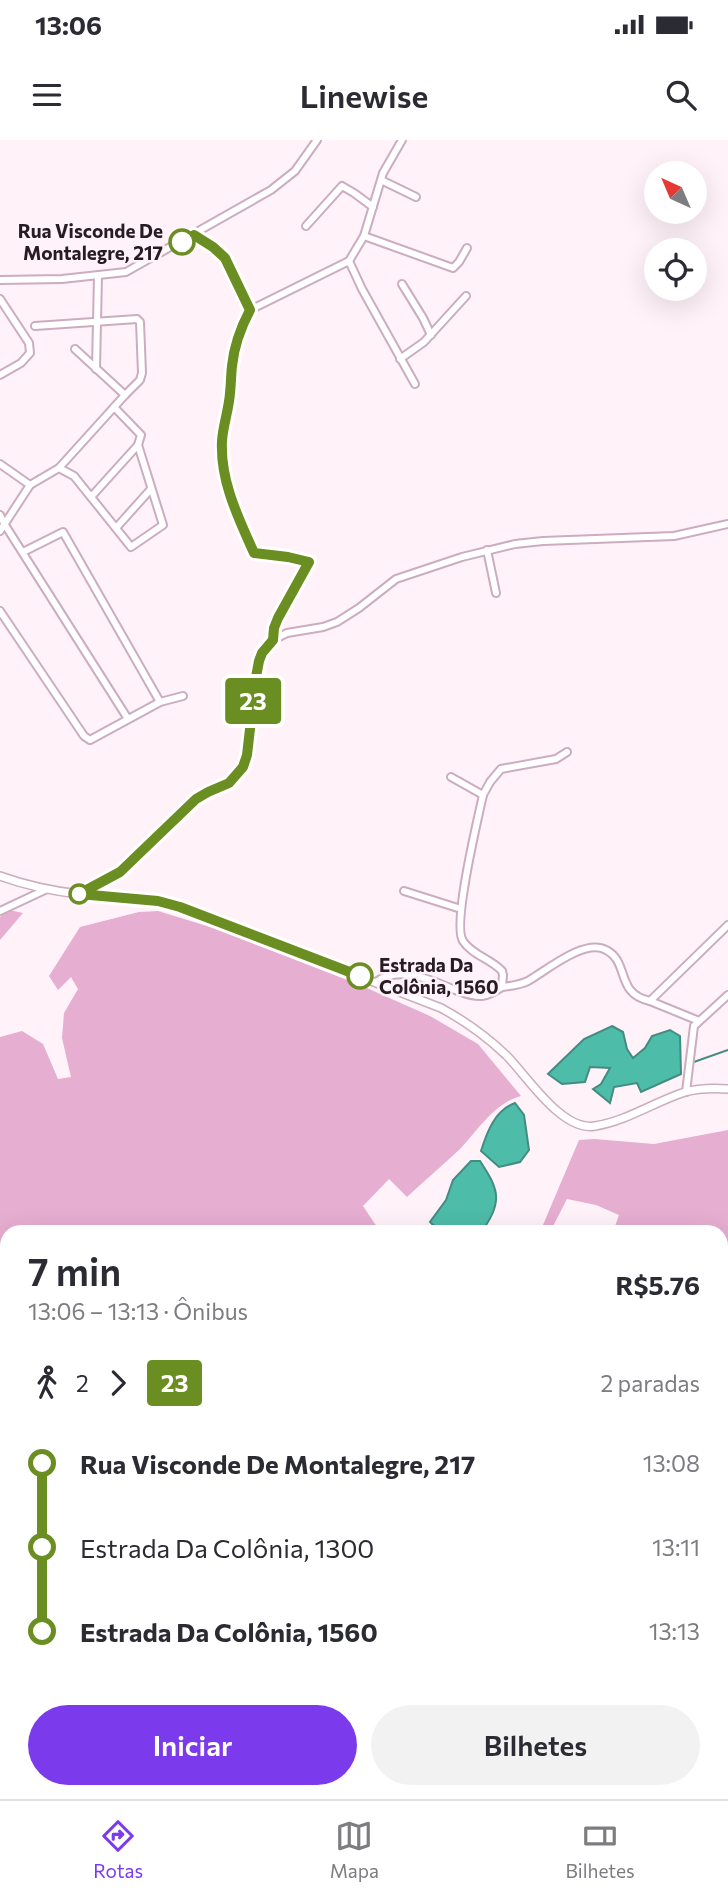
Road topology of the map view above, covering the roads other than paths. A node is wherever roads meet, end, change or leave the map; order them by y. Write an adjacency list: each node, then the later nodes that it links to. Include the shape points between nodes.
1 (317, 140): 7 (street, via 283,182)
2 (402, 140): 3 (street)
3 (381, 180): 4 (street); 5 (street)
4 (416, 197)
5 (373, 208): 6 (street, via 342,186); 8 (street)
6 (306, 226)
7 (194, 235): 11 (street, via 126,272); 16 (street, via 225,258)
8 (364, 236): 9 (street, via 453,268); 10 (street)
9 (467, 248)
10 (349, 261): 16 (street); 21 (street)
11 (97, 275): 12 (street); 17 (street)
12 (0, 280)
13 (402, 284): 19 (street)
14 (466, 296): 19 (street)
15 (0, 299): 23 (street, via 29,343 30,352)
16 (250, 310): 41 (street, via 235,344 223,430 222,457 229,492 254,553 309,562 278,618)
17 (97, 322): 18 (street); 22 (street); 25 (street, via 140,322 142,373)
18 (35, 326)
19 (431, 335): 21 (street)
20 (75, 349): 22 (street)
21 (400, 359): 24 (street)
22 (96, 369): 25 (street)
23 (0, 375)
24 (415, 384)
25 (125, 395): 26 (street)
26 (114, 407): 27 (street, via 141,435); 29 (street)
27 (138, 444): 31 (street); 32 (street)
28 (1, 467): 30 (street)
29 (59, 468): 30 (street); 32 (street, via 74,476)
30 (30, 485): 35 (street)
31 (152, 489): 36 (street); 36 (street, via 163,525 131,547)
32 (91, 497): 36 (street)
33 (0, 515): 35 (street)
34 (728, 523): 37 (street, via 674,537 534,542)
35 (2, 528): 38 (street)
36 (116, 528)
37 (487, 550): 39 (street); 41 (street, via 396,579 337,622)
38 (23, 552): 43 (street, via 63,532); 44 (street)
39 (496, 593)
40 (0, 611): 44 (street, via 84,736 90,740)
41 (273, 640): 51 (street, via 259,661 247,755 234,780 196,799 120,872)
42 (183, 696): 43 (street)
43 (160, 702): 44 (street)
44 (128, 719)
45 (567, 752): 47 (street, via 559,758 501,769)
46 (451, 777): 47 (street)
47 (483, 795): 52 (street)
48 (0, 876): 49 (main road)
49 (47, 889): 51 (main road); 53 (street)
50 (404, 891): 52 (street)
51 (79, 894): 55 (main road, via 180,907)
52 (461, 909): 56 (street, via 460,938 502,971)
53 (0, 911)
54 (728, 925): 58 (street)
55 (376, 982): 56 (street, via 403,974 481,996); 63 (main road, via 464,1020 506,1055 558,1112 579,1126 616,1121)
56 (502, 987): 58 (street, via 526,982 589,947 601,948 614,955 632,993)
57 (728, 995): 59 (street)
58 (650, 1001): 61 (street)
59 (716, 1006): 60 (street); 61 (street)
60 (728, 1007)
61 (699, 1021): 63 (street, via 692,1034)
62 (728, 1089): 63 (main road)
63 (686, 1092)

